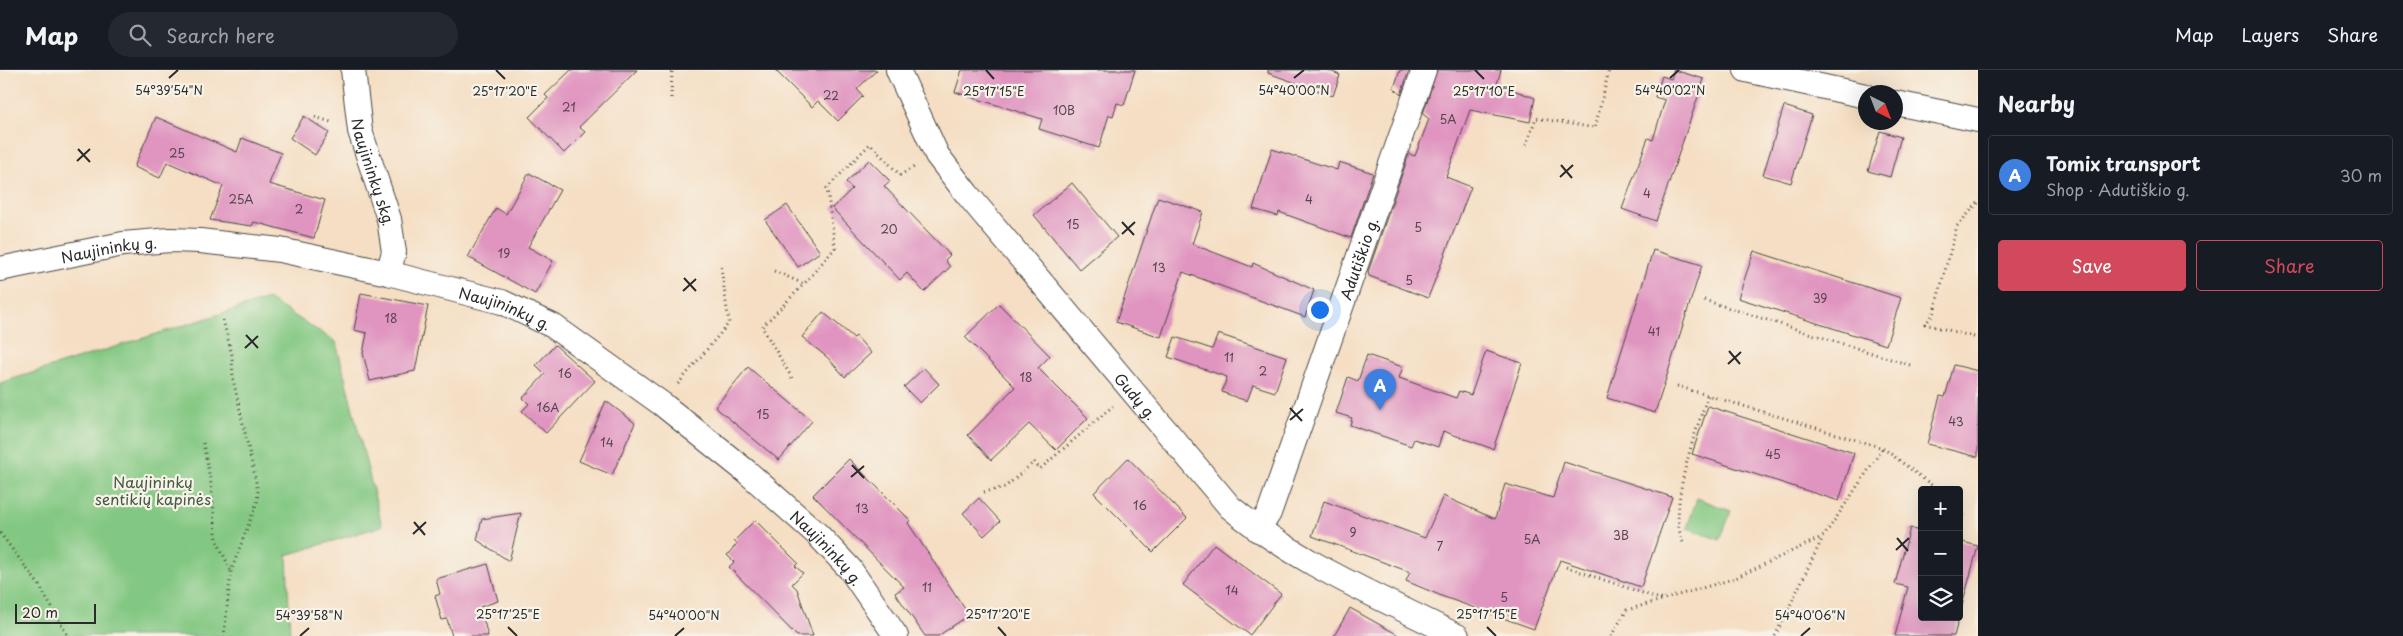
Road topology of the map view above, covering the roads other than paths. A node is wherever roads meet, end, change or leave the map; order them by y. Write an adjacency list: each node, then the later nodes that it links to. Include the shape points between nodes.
1 (353, 70): 9 (street, Naujininkų skg., via 360,131 389,219 394,252)
2 (898, 70): 10 (street, Gudų g., via 937,155 967,194 1230,507)
3 (1424, 70): 10 (street, Adutiškio g., via 1269,514)
4 (1746, 70): 5 (street)
5 (1858, 94)
6 (1903, 104): 7 (street)
7 (1978, 120)
8 (0, 269): 9 (street, Naujininkų g., via 122,244 170,240 280,250)
9 (388, 273): 11 (street, Naujininkų g., via 502,302 553,326 662,404 747,472 817,534 850,569)
10 (1258, 530): 12 (street, Gudų g., via 1328,571)
11 (896, 636)
12 (1457, 636)

